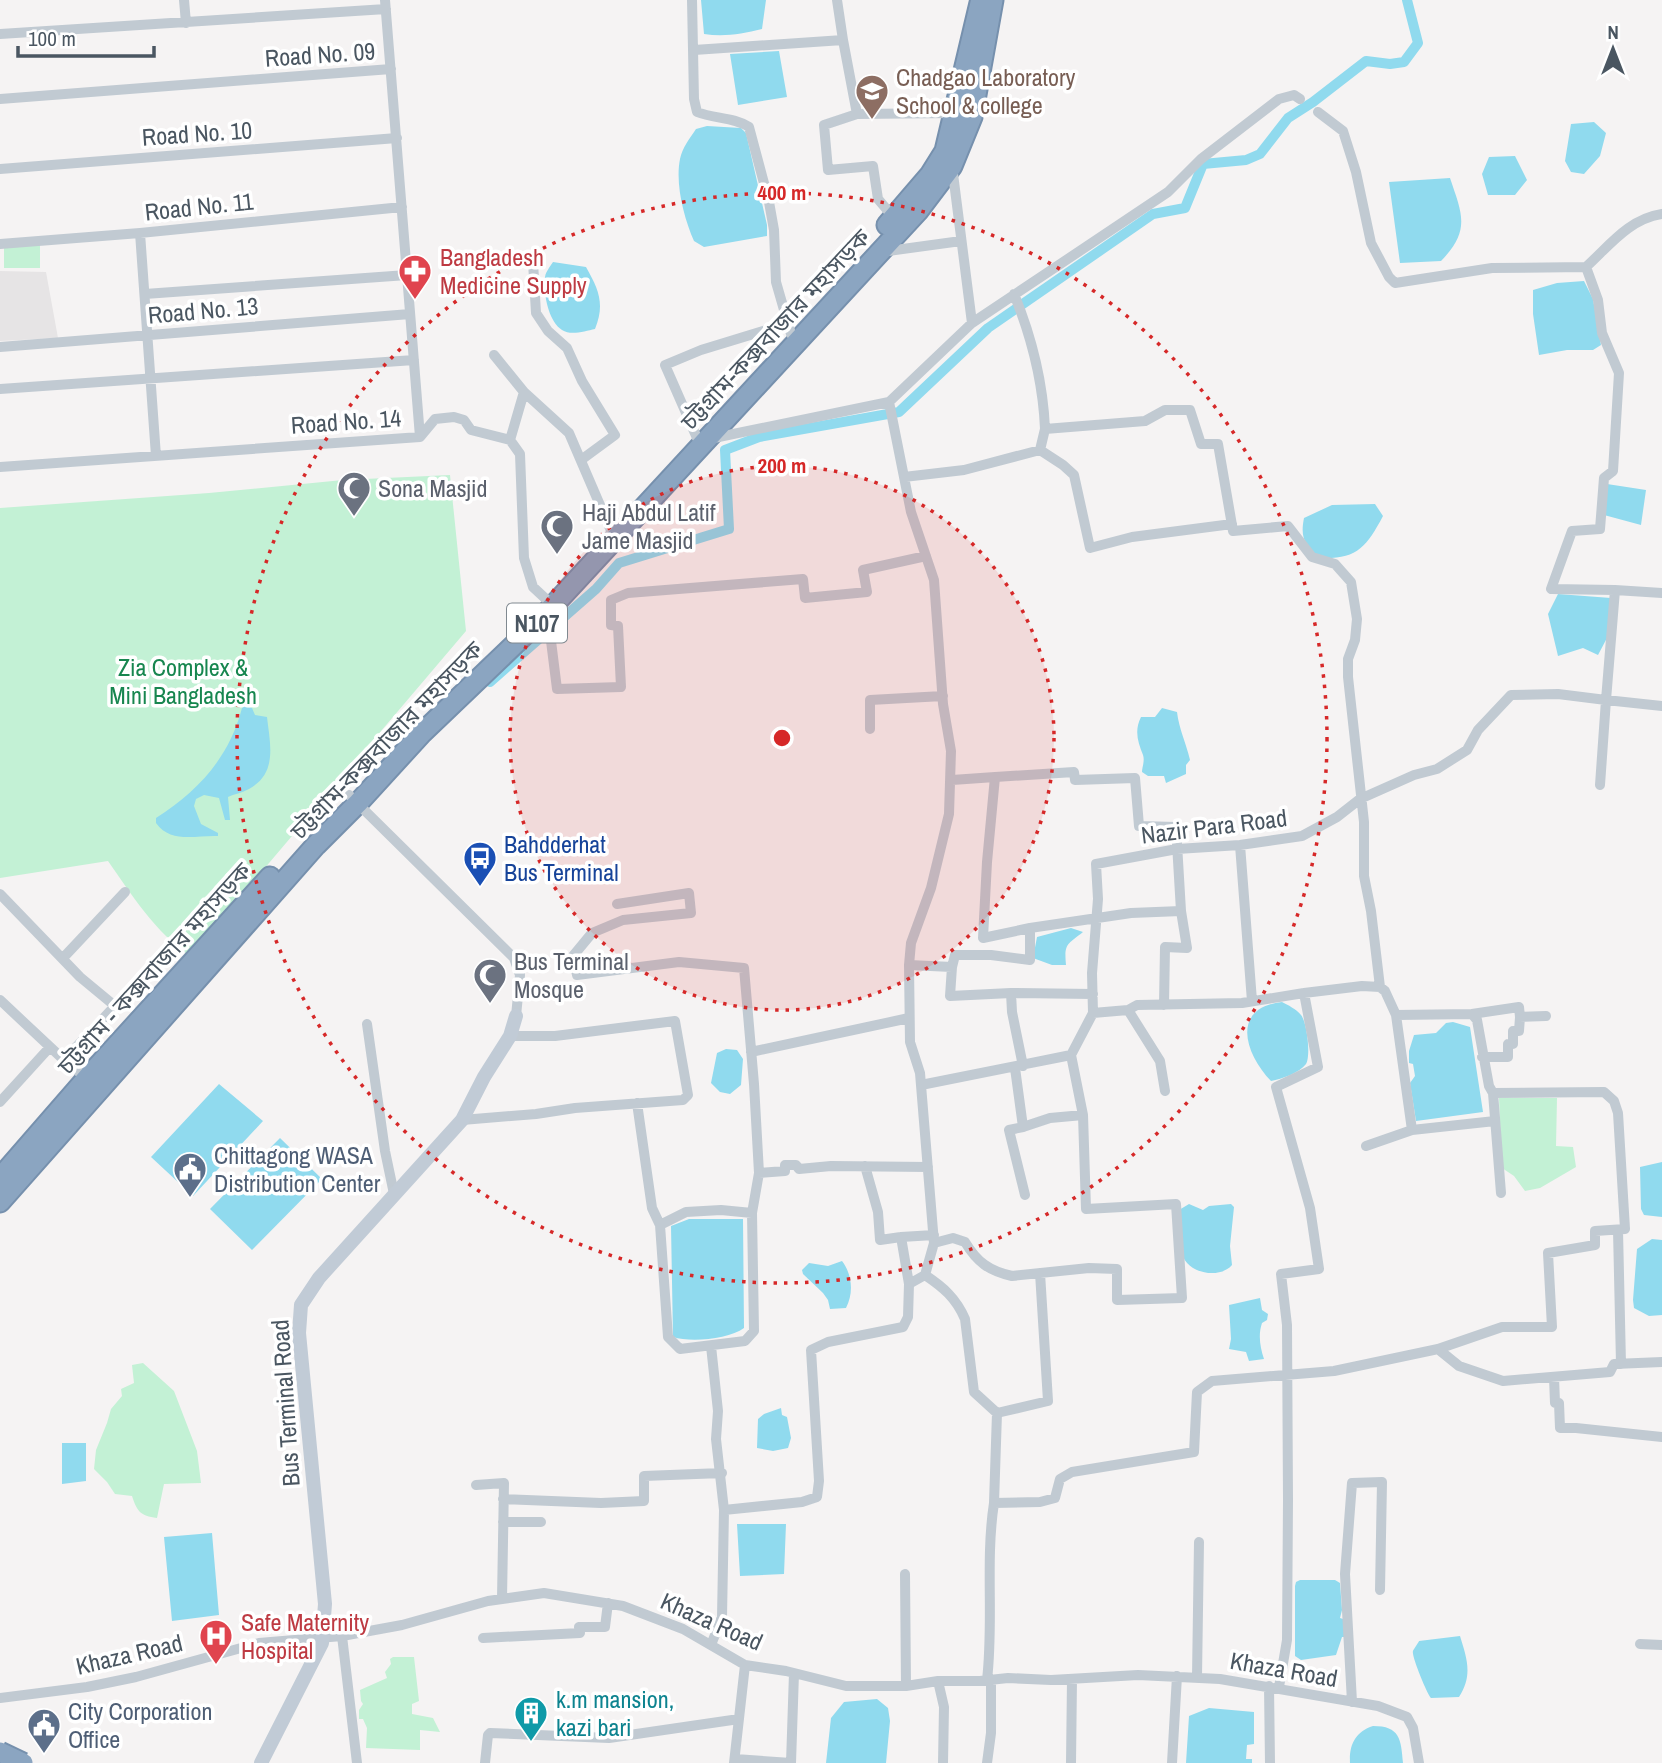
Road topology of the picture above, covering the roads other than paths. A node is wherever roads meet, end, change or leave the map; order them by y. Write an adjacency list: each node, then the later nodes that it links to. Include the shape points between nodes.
1 (184, 0): 7 (street)
2 (692, 0): 10 (street)
3 (837, 0): 9 (street)
4 (980, 0): 15 (highway, N107)
5 (993, 0): 18 (highway, চট্টগ্রাম-কক্সবাজার মহাসড়ক / N107, via 972,117)
6 (385, 5): 7 (street); 11 (street)
7 (186, 23): 8 (street)
8 (0, 34)
9 (843, 40): 10 (street); 16 (street)
10 (694, 50): 34 (street, via 697,112 741,122 754,141 774,230 776,282)
11 (391, 69): 12 (street, Road No. 09); 17 (street)
12 (0, 99)
13 (1300, 99): 31 (street, via 1294,94 1279,99 1201,159 1168,191)
14 (1318, 112): 28 (street, via 1343,131 1371,243 1395,283 1492,268)
15 (954, 113): 16 (street); 22 (highway, N107, via 945,151)
16 (857, 114): 22 (street, via 824,125 828,170 873,166 878,199)
17 (397, 138): 19 (street, Road No. 10); 20 (street)
18 (953, 166): 24 (street); 26 (highway, চট্টগ্রাম-কক্সবাজার মহাসড়ক / N107)
19 (0, 169)
20 (402, 207): 23 (street, Road No. 11); 29 (street)
21 (1662, 214): 28 (street, via 1632,224)
22 (894, 218): 34 (highway, N107)
23 (140, 233): 25 (street, Road No. 11); 30 (street)
24 (961, 241): 26 (street); 33 (street)
25 (0, 244)
26 (880, 252): 45 (highway, চট্টগ্রাম-কক্সবাজার মহাসড়ক / N107)
27 (464, 261): 49 (street, via 533,262 536,313 567,348 615,435)
28 (1586, 267): 55 (street, via 1598,300 1602,333 1619,373 1613,471 1604,478 1600,528 1572,531 1551,589)
29 (407, 275): 30 (street); 32 (street)
30 (145, 294): 35 (street)
31 (1014, 294): 33 (street); 43 (street, via 1030,334 1044,397)
32 (410, 314): 35 (street, Road No. 13); 38 (street)
33 (972, 323): 42 (street)
34 (789, 329): 45 (highway, N107); 45 (street, via 701,350 665,365)
35 (149, 335): 36 (street, Road No. 13); 39 (street)
36 (0, 347)
37 (494, 355): 41 (street)
38 (414, 360): 39 (street); 44 (street)
39 (151, 379): 40 (street); 48 (street)
40 (0, 389)
41 (524, 392): 46 (street); 49 (street, via 569,433)
42 (888, 402): 45 (street); 51 (street)
43 (1045, 429): 47 (street); 52 (street, via 1145,421 1165,410 1190,410 1201,444 1218,444)
44 (420, 437): 46 (street, Road No. 14, via 435,419 454,417 464,420 471,430); 48 (street, Road No. 14)
45 (702, 439): 53 (highway, N107); 58 (highway, চট্টগ্রাম-কক্সবাজার মহাসড়ক / N107)
46 (510, 440): 57 (street, via 520,454 524,558 533,587)
47 (1040, 450): 51 (street, via 964,470); 52 (street, via 1074,475 1090,548 1132,537)
48 (156, 456): 50 (street, Road No. 14)
49 (581, 460): 53 (street)
50 (0, 467)
51 (904, 477): 54 (street)
52 (1232, 524): 67 (street, via 1233,531 1288,526 1312,557 1335,564 1351,582 1357,619 1348,677)
53 (612, 533): 57 (highway, N107)
54 (926, 556): 58 (street, via 863,570 867,592 805,598 803,579 628,593 611,600 611,625 618,626 621,687 556,689 551,641); 59 (street, via 934,580)
55 (1615, 590): 56 (street); 60 (street)
56 (1662, 593)
57 (547, 600): 66 (highway, N107)
58 (538, 622): 66 (highway, চট্টগ্রাম-কক্সবাজার মহাসড়ক / N107)
59 (943, 696): 62 (street, via 870,700); 64 (street)
60 (1606, 700): 61 (street); 65 (street); 67 (street, Nazir Para Road, via 1511,695 1478,730 1467,750 1437,769)
61 (1662, 706)
62 (870, 729)
63 (995, 778): 64 (street); 69 (street, via 1074,772 1075,780 1135,778 1139,826 1176,827); 75 (street, via 983,938)
64 (952, 780): 77 (street, via 949,814 931,888 911,943)
65 (1600, 785)
66 (354, 799): 90 (street, via 514,958 520,975); 102 (highway, চট্টগ্রাম-কক্সবাজার মহাসড়ক / N107)
67 (1360, 799): 68 (street, Nazir Para Road, via 1302,836); 79 (street, via 1364,876)
68 (1240, 845): 69 (street, Nazir Para Road); 84 (street)
69 (1177, 849): 73 (street); 74 (street, Nazir Para Road, via 1097,864)
70 (125, 892): 76 (street)
71 (0, 894): 76 (street)
72 (617, 904): 97 (street, via 689,893 691,913 623,920 592,933 573,956 577,975 679,962 744,968)
73 (1181, 911): 74 (street); 85 (street, via 1187,948 1165,947)
74 (1096, 919): 75 (street); 82 (street, Nazir Para Road)
75 (1030, 928): 78 (street, via 1030,960 955,955)
76 (63, 958): 100 (street, via 115,1006)
77 (909, 965): 78 (street); 93 (street)
78 (952, 967): 80 (street, via 950,996)
79 (1380, 987): 81 (street); 89 (street)
80 (1011, 993): 82 (street); 101 (street)
81 (1304, 993): 84 (street); 134 (street, via 1318,1067 1276,1087 1310,1208 1319,1269 1281,1274)
82 (1093, 994): 87 (street, Nazir Para Road)
83 (0, 1001): 96 (street)
84 (1252, 1001): 85 (street)
85 (1164, 1005): 86 (street, via 1137,1005)
86 (1128, 1010): 87 (street); 104 (street, via 1160,1061)
87 (1093, 1013): 98 (street, Nazir Para Road)
88 (1472, 1014): 89 (street); 92 (street, via 1519,1006); 99 (street, via 1477,1020)
89 (1396, 1015): 112 (street)
90 (516, 1016): 95 (main road, Bus Terminal Road)
91 (1546, 1016): 92 (street)
92 (1520, 1017): 99 (street, via 1519,1031 1513,1031 1513,1044 1508,1044 1508,1057)
93 (909, 1018): 97 (street); 103 (street)
94 (367, 1024): 119 (street)
95 (510, 1036): 107 (street, via 555,1036 674,1021 688,1095 683,1100); 109 (main road, Bus Terminal Road)
96 (50, 1047): 100 (street); 106 (street)
97 (751, 1052): 116 (street)
98 (1070, 1055): 101 (street); 108 (street)
99 (1482, 1057): 105 (street)
100 (64, 1060): 102 (street)
101 (1019, 1067): 103 (street); 111 (street)
102 (94, 1084): 117 (highway, চট্টগ্রাম - কক্সবাজার মহাসড়ক / N107); 121 (highway, চট্টগ্রাম-কক্সবাজার মহাসড়ক / N107)
103 (921, 1085): 115 (street)
104 (1166, 1091)
105 (1493, 1093): 110 (street); 124 (street, via 1604,1093 1614,1101 1625,1229)
106 (0, 1102)
107 (637, 1103): 109 (street); 123 (street, via 652,1208)
108 (1083, 1115): 111 (street, via 1050,1118); 127 (street, via 1086,1209 1176,1204 1182,1298 1117,1300 1117,1269)
109 (462, 1120): 119 (main road, Bus Terminal Road)
110 (1495, 1121): 112 (street); 118 (street)
111 (1023, 1127): 120 (street, via 1009,1130)
112 (1412, 1130): 113 (street)
113 (1366, 1146)
114 (865, 1167): 115 (street); 116 (street, via 799,1169 796,1165 785,1166 785,1171); 125 (street, via 878,1212 880,1240)
115 (929, 1167): 126 (street)
116 (759, 1173): 122 (street)
117 (0, 1178)
118 (1501, 1193)
119 (394, 1194): 151 (main road, Bus Terminal Road, via 319,1278 301,1305 299,1333 325,1604)
120 (1025, 1195)
121 (0, 1202)
122 (752, 1213): 123 (street, via 686,1212); 130 (street, via 754,1331 745,1341)
123 (660, 1224): 130 (street, via 668,1337 680,1349)
124 (1618, 1230): 131 (street, via 1595,1231 1595,1245 1548,1253 1552,1327 1502,1327); 133 (street)
125 (901, 1237): 126 (street); 129 (street)
126 (934, 1239): 127 (street, via 965,1242 974,1258 1003,1274); 128 (street)
127 (1040, 1273): 136 (street, via 1048,1401)
128 (925, 1275): 129 (street); 136 (street, via 961,1309 974,1392)
129 (909, 1284): 142 (street, via 908,1317 903,1327 828,1342 811,1350 817,1497)
130 (710, 1346): 138 (street)
131 (1438, 1349): 134 (street, via 1374,1365); 135 (street, via 1459,1366 1503,1381)
132 (1662, 1362): 133 (street)
133 (1621, 1364): 135 (street, via 1614,1364 1610,1372)
134 (1286, 1376): 141 (street, via 1212,1381 1197,1392 1194,1452 1072,1472 1060,1479 1055,1498); 164 (street, via 1287,1640)
135 (1555, 1377): 137 (street, via 1560,1428)
136 (997, 1413): 141 (street)
137 (1662, 1437)
138 (722, 1473): 140 (street, via 643,1476 643,1501); 142 (street)
139 (476, 1485): 140 (street, via 503,1483)
140 (503, 1499): 143 (street)
141 (994, 1503): 161 (street, via 989,1538)
142 (724, 1510): 154 (street, via 722,1617)
143 (503, 1522): 144 (street); 148 (street)
144 (541, 1522)
145 (1199, 1542): 159 (street)
146 (905, 1574): 163 (street)
147 (1380, 1590): 166 (street, via 1382,1482 1352,1483 1345,1574)
148 (502, 1599): 149 (street, Khaza Road, via 544,1593); 150 (street, Khaza Road)
149 (608, 1603): 152 (street, via 605,1626 579,1626 580,1633); 154 (street, Khaza Road, via 683,1629)
150 (342, 1636): 151 (street, Khaza Road); 174 (street)
151 (324, 1637): 165 (street, Khaza Road, via 259,1643 136,1677); 173 (main road, Bus Terminal Road)
152 (483, 1638)
153 (1640, 1644): 155 (street)
154 (710, 1645): 156 (street, Khaza Road)
155 (1662, 1645)
156 (745, 1665): 157 (street, Khaza Road); 167 (street)
157 (794, 1673): 163 (street, Khaza Road, via 846,1686); 169 (street, via 791,1763)
158 (1177, 1676): 159 (street, Khaza Road); 160 (street, Khaza Road); 179 (street)
159 (1197, 1677): 164 (street, Khaza Road)
160 (1072, 1679): 161 (street, Khaza Road); 178 (street)
161 (989, 1680): 162 (street, Khaza Road); 177 (street)
162 (938, 1681): 163 (street, Khaza Road); 176 (street, via 944,1707)
163 (906, 1686)
164 (1274, 1686): 166 (street, Khaza Road); 180 (street)
165 (0, 1698)
166 (1352, 1702): 181 (street, Khaza Road, via 1407,1717)
167 (739, 1719): 169 (street); 175 (street, via 609,1738 490,1733)
168 (0, 1751): 172 (highway, bridge)
169 (734, 1761)
170 (0, 1762): 171 (highway)
171 (7, 1763)
172 (22, 1763)
173 (261, 1763)
174 (357, 1763)
175 (485, 1763)
176 (943, 1763)
177 (987, 1763)
178 (1071, 1763)
179 (1172, 1763)
180 (1270, 1763)
181 (1419, 1763)

